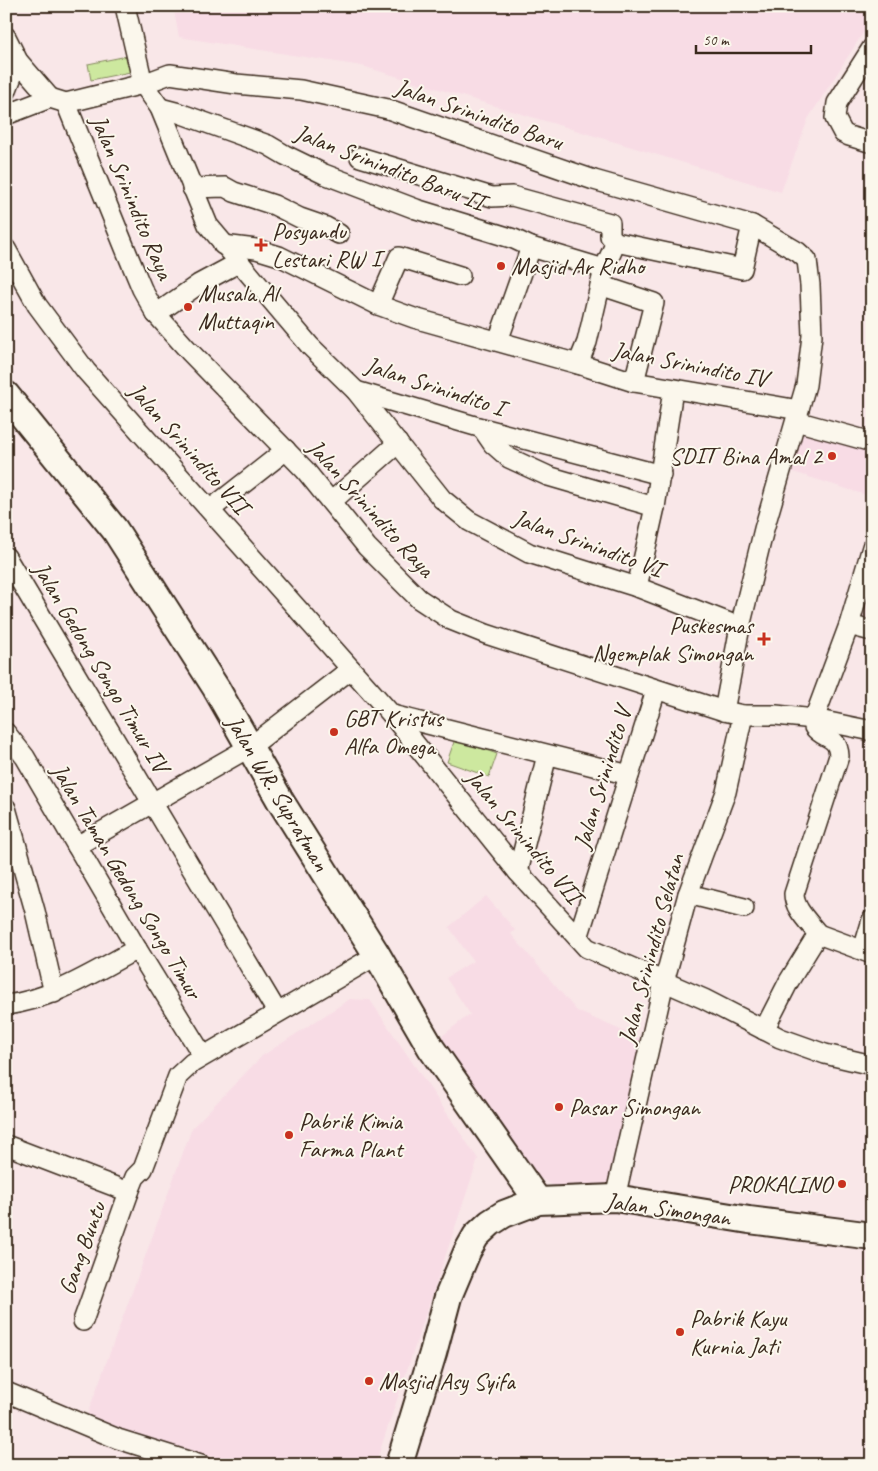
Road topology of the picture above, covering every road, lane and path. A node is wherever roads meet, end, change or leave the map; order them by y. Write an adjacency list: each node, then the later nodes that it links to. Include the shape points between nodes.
1 (125, 6): 5 (street)
2 (6, 37): 4 (street, Jalan Srinindito Raya)
3 (872, 48): 10 (street, via 837,103 835,118 843,133)
4 (18, 60): 6 (street); 7 (street, Jalan Srinindito Raya)
5 (143, 84): 7 (street, Jalan Srinindito Baru); 8 (street, Jalan Srinindito I); 13 (street, Jalan Srinindito Baru, via 170,74 301,90 388,109 594,180)
6 (6, 92)
7 (58, 101): 9 (street, Jalan Srinindito Baru); 23 (street, Jalan Srinindito Raya)
8 (160, 108): 12 (street, Jalan Srinindito I); 17 (street, Jalan Srinindito Baru II, via 268,144 324,174 407,206)
9 (6, 115)
10 (872, 143)
11 (360, 157): 15 (street, via 492,197 512,196 610,224 610,236)
12 (192, 188): 14 (street, via 225,187); 16 (street, Jalan Srinindito I, via 208,225)
13 (752, 224): 15 (street, via 742,269); 30 (street, Jalan Srinindito Baru, via 807,260 812,336 806,386)
14 (339, 234)
15 (616, 242): 21 (street)
16 (223, 245): 19 (street, Jalan Srinindito I); 22 (street, Jalan Srinindito IV, via 279,256)
17 (531, 247): 21 (street, Jalan Srinindito Baru II); 24 (street)
18 (6, 249): 38 (street, Jalan Srinindito VII, via 38,305 80,364)
19 (238, 263): 23 (street, via 198,284); 28 (street, Jalan Srinindito I, via 310,346)
20 (460, 276): 22 (street, via 399,257)
21 (602, 277): 25 (street, via 587,342); 26 (street, Jalan Srinindito Baru II, via 654,304)
22 (378, 306): 24 (street, Jalan Srinindito IV)
23 (156, 314): 34 (street, Jalan Srinindito Raya)
24 (498, 341): 25 (street, Jalan Srinindito IV)
25 (578, 364): 26 (street, Jalan Srinindito IV)
26 (634, 382): 27 (street, Jalan Srinindito IV)
27 (672, 390): 30 (street, Jalan Srinindito IV); 35 (street)
28 (356, 391): 31 (street, Jalan Srinindito I); 33 (street, Jalan Srinindito VI)
29 (6, 395): 53 (main road, Jalan WR. Supratman, via 115,530)
30 (798, 416): 32 (street, Jalan Srinindito IV); 43 (street, via 764,529)
31 (482, 428): 35 (street, Jalan Srinindito I); 37 (street, via 493,444 510,458 548,476)
32 (872, 442)
33 (398, 444): 36 (street); 41 (street, Jalan Srinindito VI, via 442,499 469,521 529,553)
34 (286, 450): 36 (street, Jalan Srinindito Raya); 38 (street)
35 (661, 475): 37 (street)
36 (331, 502): 46 (street, Jalan Srinindito Raya, via 367,547 419,599 451,620)
37 (655, 507): 41 (street)
38 (210, 509): 45 (street, Jalan Srinindito VII)
39 (872, 547): 42 (street)
40 (6, 557): 56 (street, Jalan Gedong Songo Timur IV)
41 (637, 587): 43 (street, Jalan Srinindito VI)
42 (849, 625): 44 (street); 50 (street)
43 (740, 627): 47 (street)
44 (872, 631)
45 (352, 669): 48 (street, Jalan Srinindito VII); 53 (street)
46 (656, 690): 47 (street, Jalan Srinindito Raya); 55 (street, Jalan Srinindito V)
47 (724, 711): 49 (street, Jalan Srinindito Raya)
48 (392, 715): 54 (street); 59 (street, Jalan Srinindito VII)
49 (743, 715): 50 (street, Jalan Srinindito Raya); 60 (street, Jalan Srinindito Selatan, via 726,792)
50 (814, 719): 51 (street, Jalan Srinindito Raya); 63 (street, via 818,732 832,738 838,746 839,756 794,894 798,908)
51 (872, 731)
52 (6, 733): 58 (street, Jalan Taman Gedong Songo Timur, via 25,757)
53 (250, 747): 56 (street, Jalan Gedong Songo Timur IV); 67 (main road, Jalan WR. Supratman)
54 (547, 755): 55 (street); 59 (street)
55 (629, 774): 64 (street, Jalan Srinindito V)
56 (153, 803): 58 (street); 71 (street, Jalan Gedong Songo Timur IV)
57 (6, 808): 69 (street, via 36,911)
58 (77, 846): 65 (street, Jalan Taman Gedong Songo Timur)
59 (518, 872): 64 (street, Jalan Srinindito VII)
60 (688, 894): 61 (street); 68 (street, Jalan Srinindito Selatan)
61 (744, 908)
62 (872, 920): 66 (street)
63 (818, 934): 66 (street); 72 (street)
64 (578, 938): 68 (street, Jalan Srinindito VII, via 587,948)
65 (137, 949): 69 (street); 73 (street, Jalan Taman Gedong Songo Timur)
66 (867, 952)
67 (377, 955): 71 (street, Gang Buntu); 78 (main road, Jalan WR. Supratman, via 431,1048)
68 (664, 982): 72 (street, Jalan Srinindito VII); 77 (street, Jalan Srinindito Selatan)
69 (54, 993): 70 (street)
70 (6, 1005)
71 (277, 1012): 73 (street, Gang Buntu)
72 (764, 1030): 74 (street, Jalan Srinindito VII, via 811,1050)
73 (203, 1056): 76 (street, Gang Buntu, via 178,1076 143,1169 135,1177)
74 (872, 1065)
75 (6, 1145): 76 (street)
76 (129, 1192): 80 (street, Gang Buntu)
77 (615, 1198): 78 (main road, Jalan Simongan); 79 (main road, Jalan Simongan)
78 (538, 1201): 83 (main road, Jalan Simongan, via 490,1223 476,1236 467,1252 448,1296)
79 (872, 1236)
80 (83, 1321)
81 (6, 1392): 82 (street, via 118,1439)
82 (201, 1465)
83 (399, 1465)

